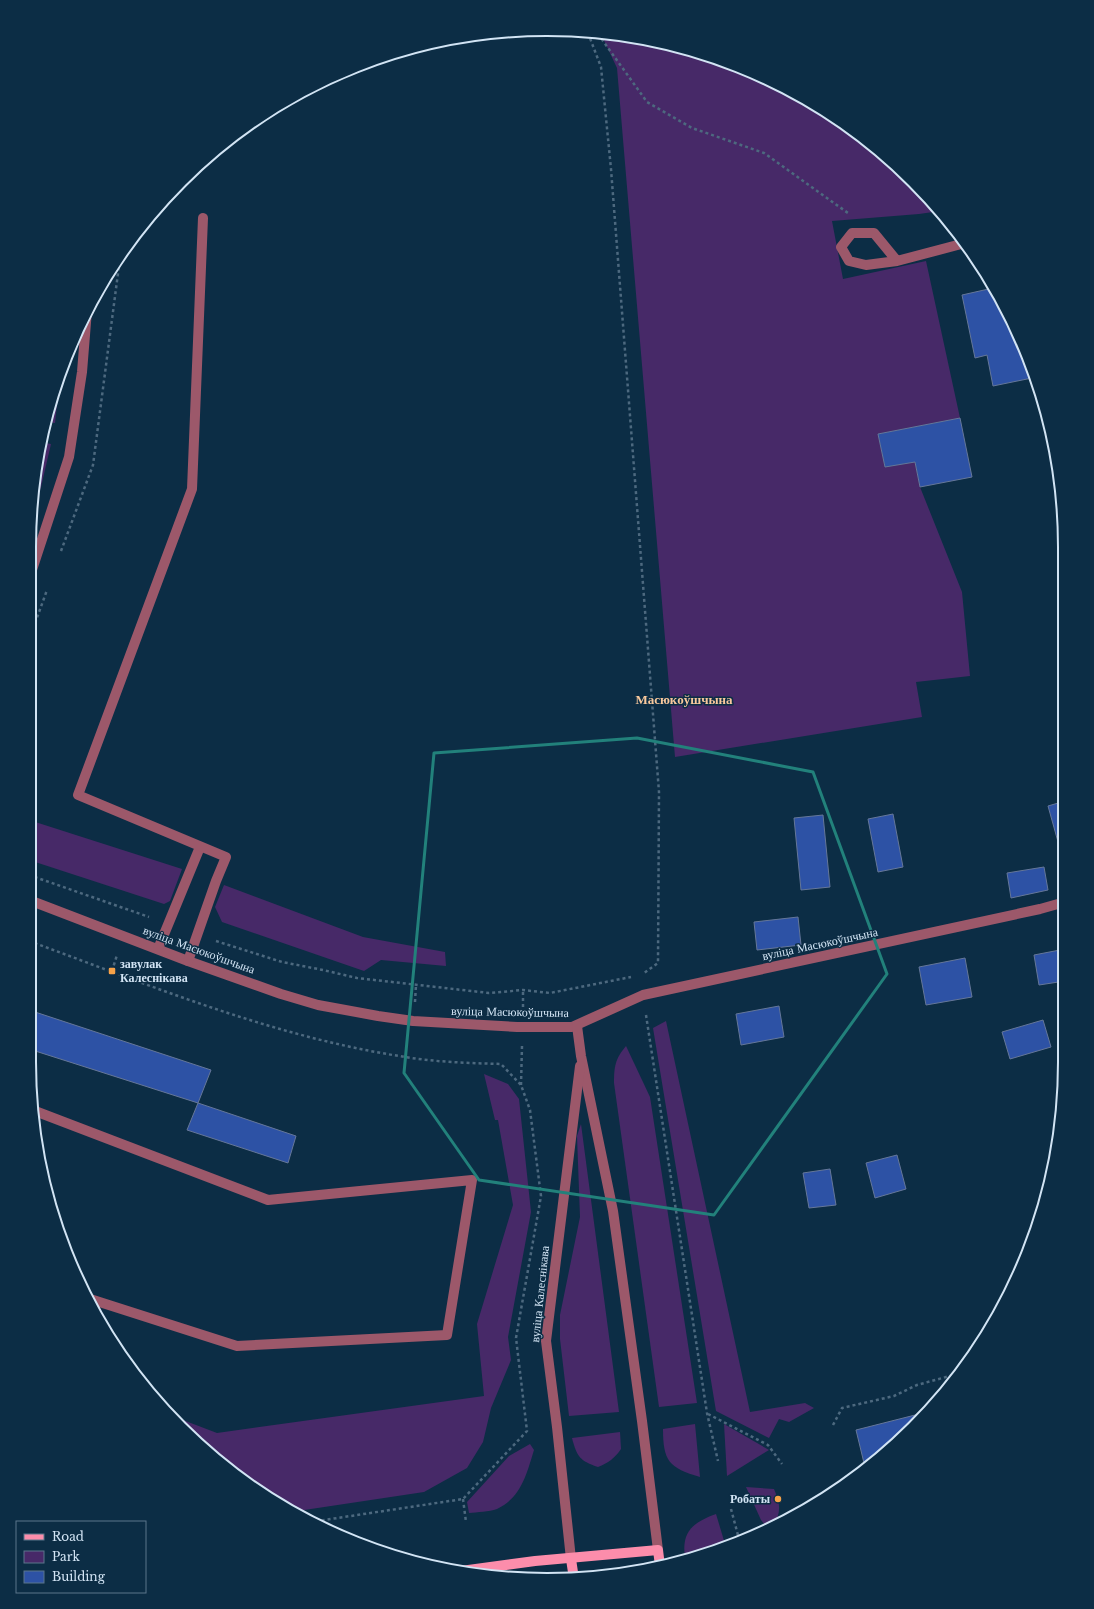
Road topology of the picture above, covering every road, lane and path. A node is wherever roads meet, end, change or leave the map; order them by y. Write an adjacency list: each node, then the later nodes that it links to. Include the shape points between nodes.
1 (590, 38): 15 (path, via 601,67 610,161 659,792 658,963)
2 (602, 39): 4 (path, via 648,102 692,128 764,153)
3 (202, 218): 9 (street, via 192,489 78,795)
4 (874, 233): 6 (street); 6 (street, via 852,233 841,247 849,261 866,265)
5 (959, 245): 6 (street)
6 (896, 261)
7 (86, 328): 8 (street, via 82,372 69,457)
8 (36, 558)
9 (200, 847): 13 (street); 14 (street, via 226,857)
10 (36, 903): 13 (street, вуліца Масюкоўшчына)
11 (1058, 904): 18 (street, вуліца Масюкоўшчына)
12 (36, 944): 17 (path)
13 (158, 949): 14 (street, вуліца Масюкоўшчына)
14 (188, 961): 19 (street, вуліца Масюкоўшчына, via 318,1005 378,1016 413,1021 517,1027)
15 (641, 974): 16 (path, via 550,994 523,990 490,993); 18 (path)
16 (357, 978)
17 (177, 994)
18 (643, 995): 19 (street, вуліца Масюкоўшчына); 24 (path)
19 (577, 1026): 20 (street, вуліца Калеснікава)
20 (581, 1056): 32 (street, вуліца Калеснікава, via 613,1211); 33 (street, вуліца Калеснікава, via 546,1341)
21 (39, 1112): 22 (street, via 268,1200 472,1180 447,1335 236,1346)
22 (96, 1301)
23 (950, 1376): 25 (path, via 917,1384 894,1396 842,1408)
24 (707, 1413): 26 (path); 27 (path, via 768,1445)
25 (833, 1425)
26 (718, 1461)
27 (782, 1464)
28 (731, 1509): 31 (path)
29 (322, 1520): 30 (path, via 462,1499)
30 (466, 1522)
31 (738, 1536)
32 (658, 1550): 33 (main road); 34 (main road, вуліца Калеснікава)
33 (571, 1558): 35 (main road); 36 (main road, вуліца Калеснікава)
34 (659, 1560)
35 (478, 1569)
36 (573, 1572)

